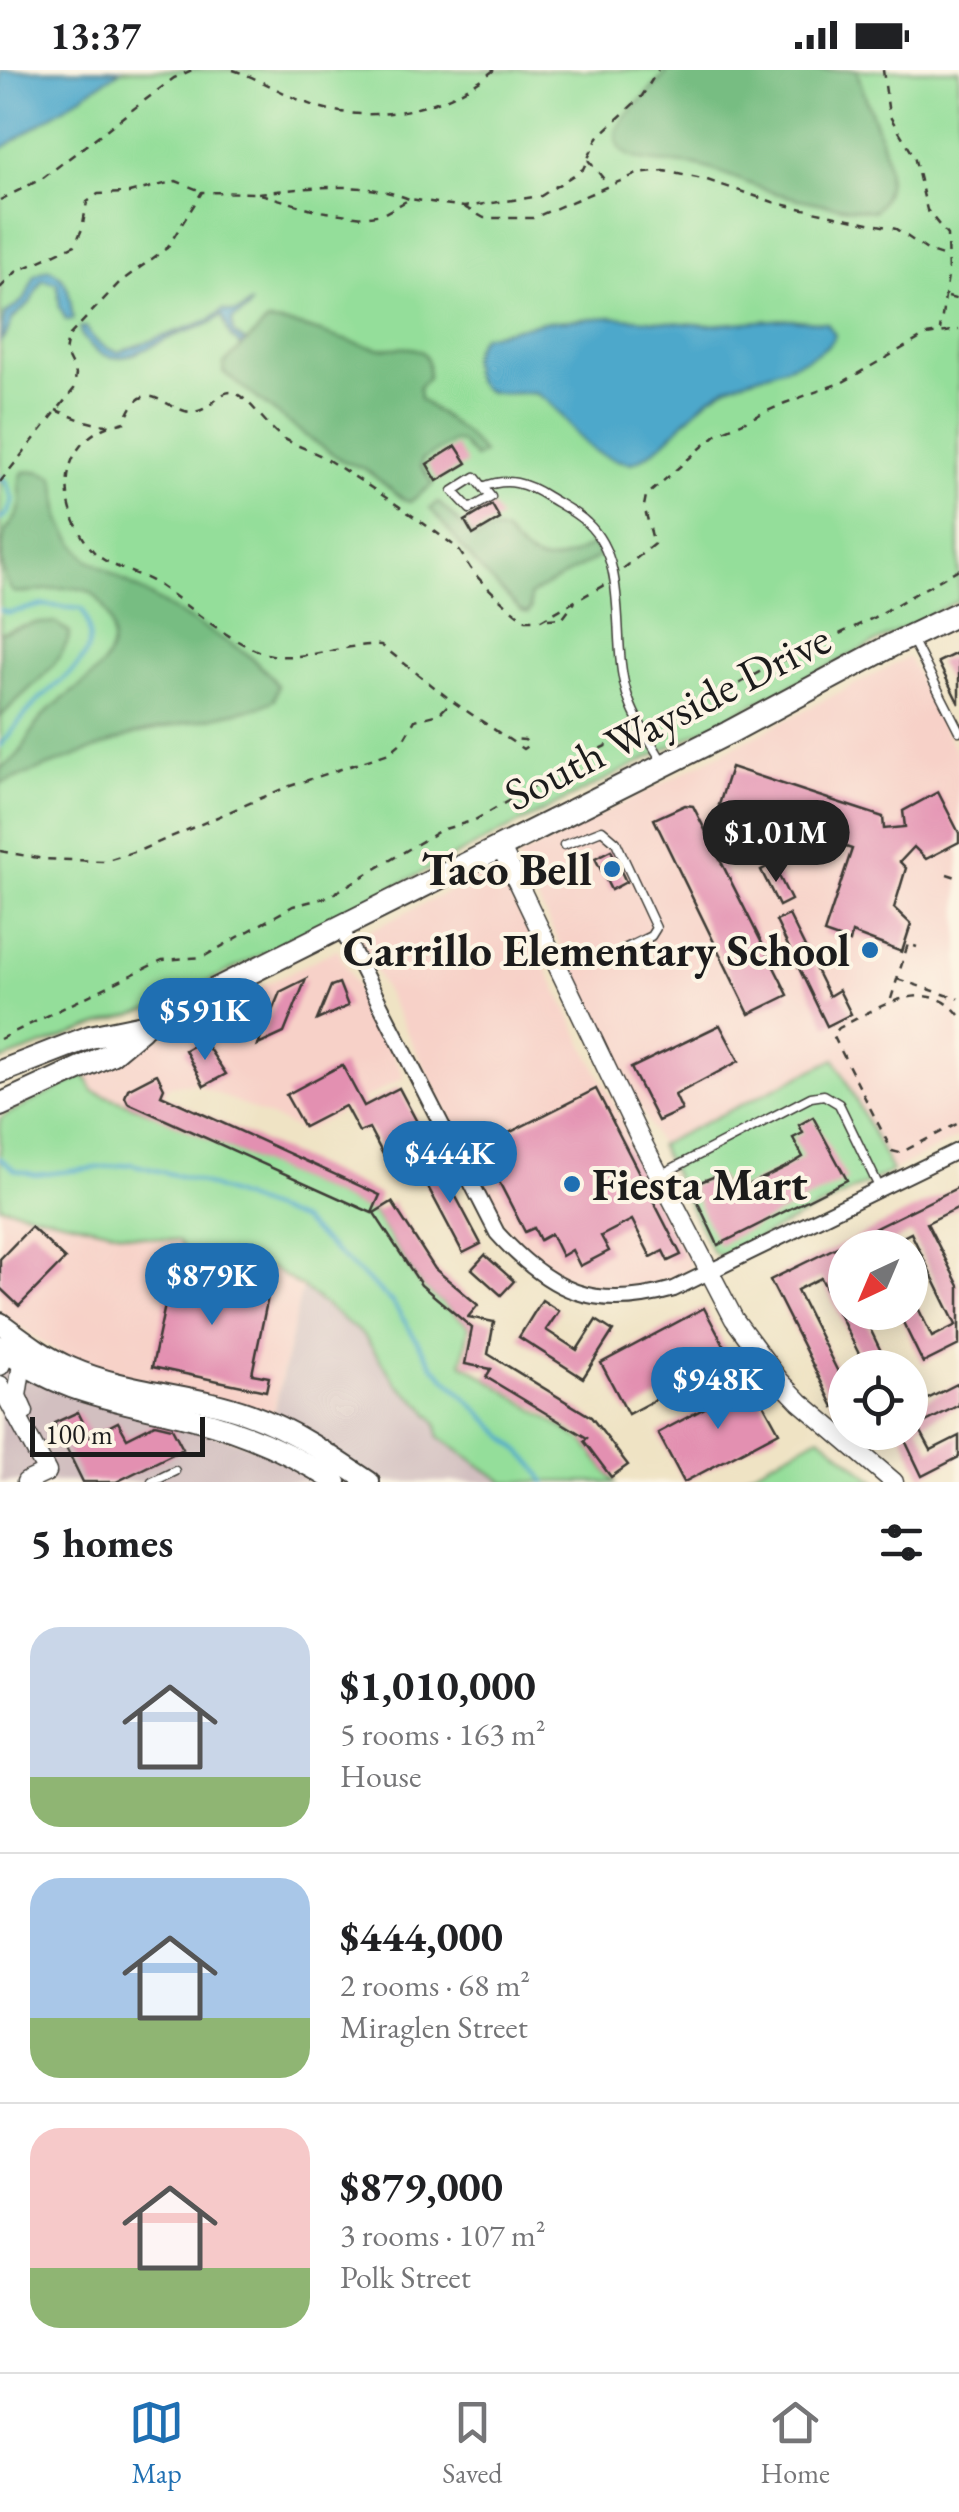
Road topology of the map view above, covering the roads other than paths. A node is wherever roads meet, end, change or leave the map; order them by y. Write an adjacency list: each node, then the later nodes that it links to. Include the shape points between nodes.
1 (483, 486): 1 (lane, via 491,496 470,509 452,490 475,477); 5 (lane, via 524,484 591,526 614,579 627,694)
2 (959, 613): 3 (main road, South Wayside Drive)
3 (911, 636): 4 (lane); 5 (main road, South Wayside Drive)
4 (959, 731)
5 (664, 765): 6 (main road, South Wayside Drive)
6 (588, 802): 7 (lane); 9 (main road, South Wayside Drive)
7 (602, 830): 8 (lane); 11 (lane, via 616,842 656,928)
8 (564, 845)
9 (500, 846): 10 (main road, South Wayside Drive); 16 (street)
10 (342, 928): 12 (main road, South Wayside Drive); 18 (street, via 497,1233 521,1260 561,1286 598,1298 648,1297)
11 (620, 952)
12 (143, 1026): 13 (main road, South Wayside Drive); 14 (main road, South Wayside Drive, via 111,1054)
13 (0, 1072)
14 (0, 1104)
15 (959, 1150): 17 (street)
16 (660, 1175): 17 (lane, via 824,1095 839,1104); 18 (street)
17 (880, 1189): 18 (street)
18 (708, 1274): 30 (street, via 779,1380)
19 (0, 1323): 20 (main road)
20 (11, 1354): 22 (main road); 23 (street)
21 (0, 1385): 23 (street)
22 (218, 1416): 28 (main road); 29 (main road, via 286,1430)
23 (25, 1427): 25 (street)
24 (174, 1471): 27 (lane)
25 (50, 1477): 26 (street)
26 (26, 1482)
27 (152, 1482)
28 (336, 1482)
29 (369, 1482)
30 (894, 1482)

